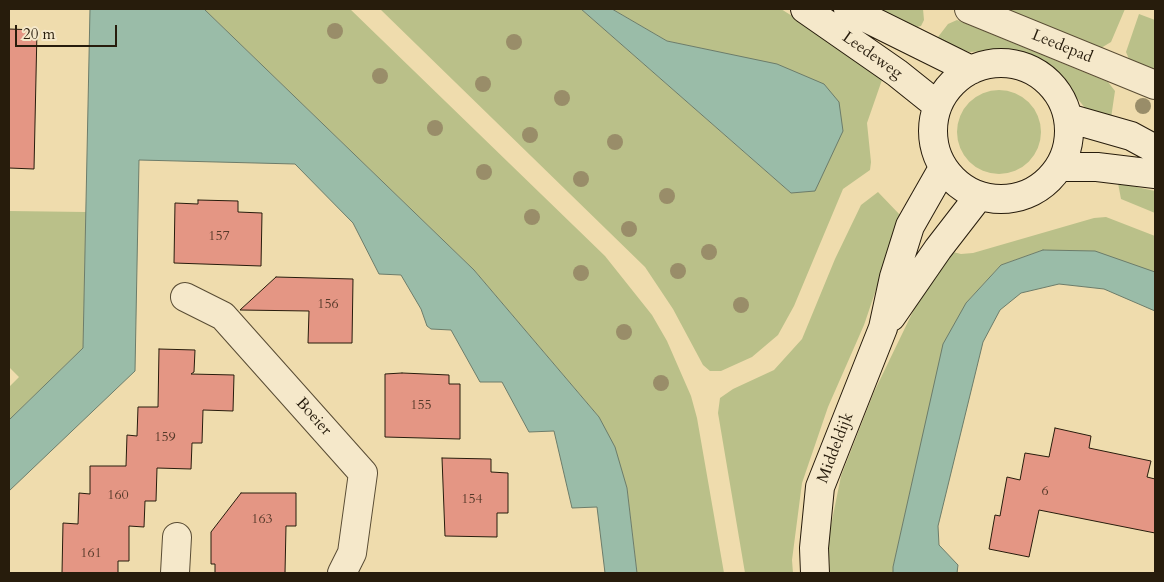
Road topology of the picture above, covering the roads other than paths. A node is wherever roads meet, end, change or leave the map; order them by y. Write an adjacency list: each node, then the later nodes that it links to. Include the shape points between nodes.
1 (805, 9): 6 (street, Leedeweg)
2 (848, 9): 4 (street, Leedeweg)
3 (969, 9): 5 (street, Leedepad)
4 (971, 70): 6 (street, via 951,85); 7 (street, via 1001,63 1031,70 1055,90)
5 (1155, 85)
6 (938, 105): 10 (street, via 933,144)
7 (1068, 118): 8 (street, via 1131,136); 9 (street, via 1068,143)
8 (1155, 149)
9 (1060, 167): 11 (street); 12 (street, via 1038,189 1024,196 994,200)
10 (943, 168): 12 (street, via 965,190); 14 (street, Middeldijk, via 910,226 894,277)
11 (1155, 174)
12 (979, 196): 14 (street, Middeldijk)
13 (185, 297): 17 (street, Boeier, via 223,316 363,473 352,553)
14 (884, 328): 18 (street, Middeldijk, via 820,488)
15 (176, 537): 16 (street)
16 (175, 573)
17 (342, 573)
18 (815, 573)

